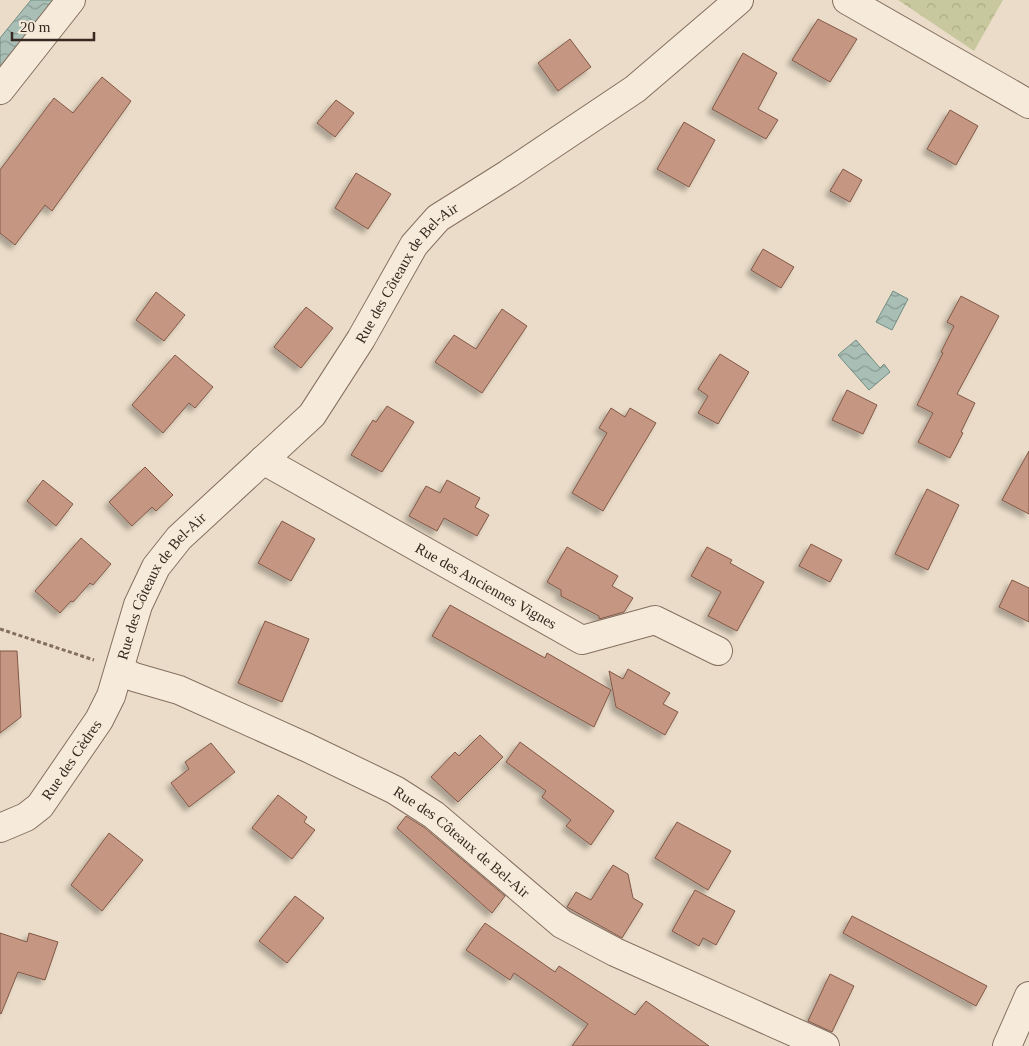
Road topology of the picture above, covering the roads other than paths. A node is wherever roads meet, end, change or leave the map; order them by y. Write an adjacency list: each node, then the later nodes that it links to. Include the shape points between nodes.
1 (72, 0): 4 (street)
2 (739, 0): 6 (street, Rue des Côteaux de Bel-Air, via 635,89 438,218 414,245 361,339 312,415)
3 (847, 0): 5 (street)
4 (0, 90)
5 (1029, 104)
6 (263, 460): 7 (street, Rue des Anciennes Vignes, via 582,640 655,620); 8 (street, Rue des Côteaux de Bel-Air, via 178,538 156,567 138,606)
7 (718, 651)
8 (120, 670): 9 (street, Rue des Cèdres, via 112,696 99,720 40,806 26,817); 11 (street, Rue des Côteaux de Bel-Air, via 180,690 395,790 434,815 562,924 615,952)
9 (0, 828)
10 (1029, 996): 12 (street)
11 (825, 1046)
12 (1007, 1046)

